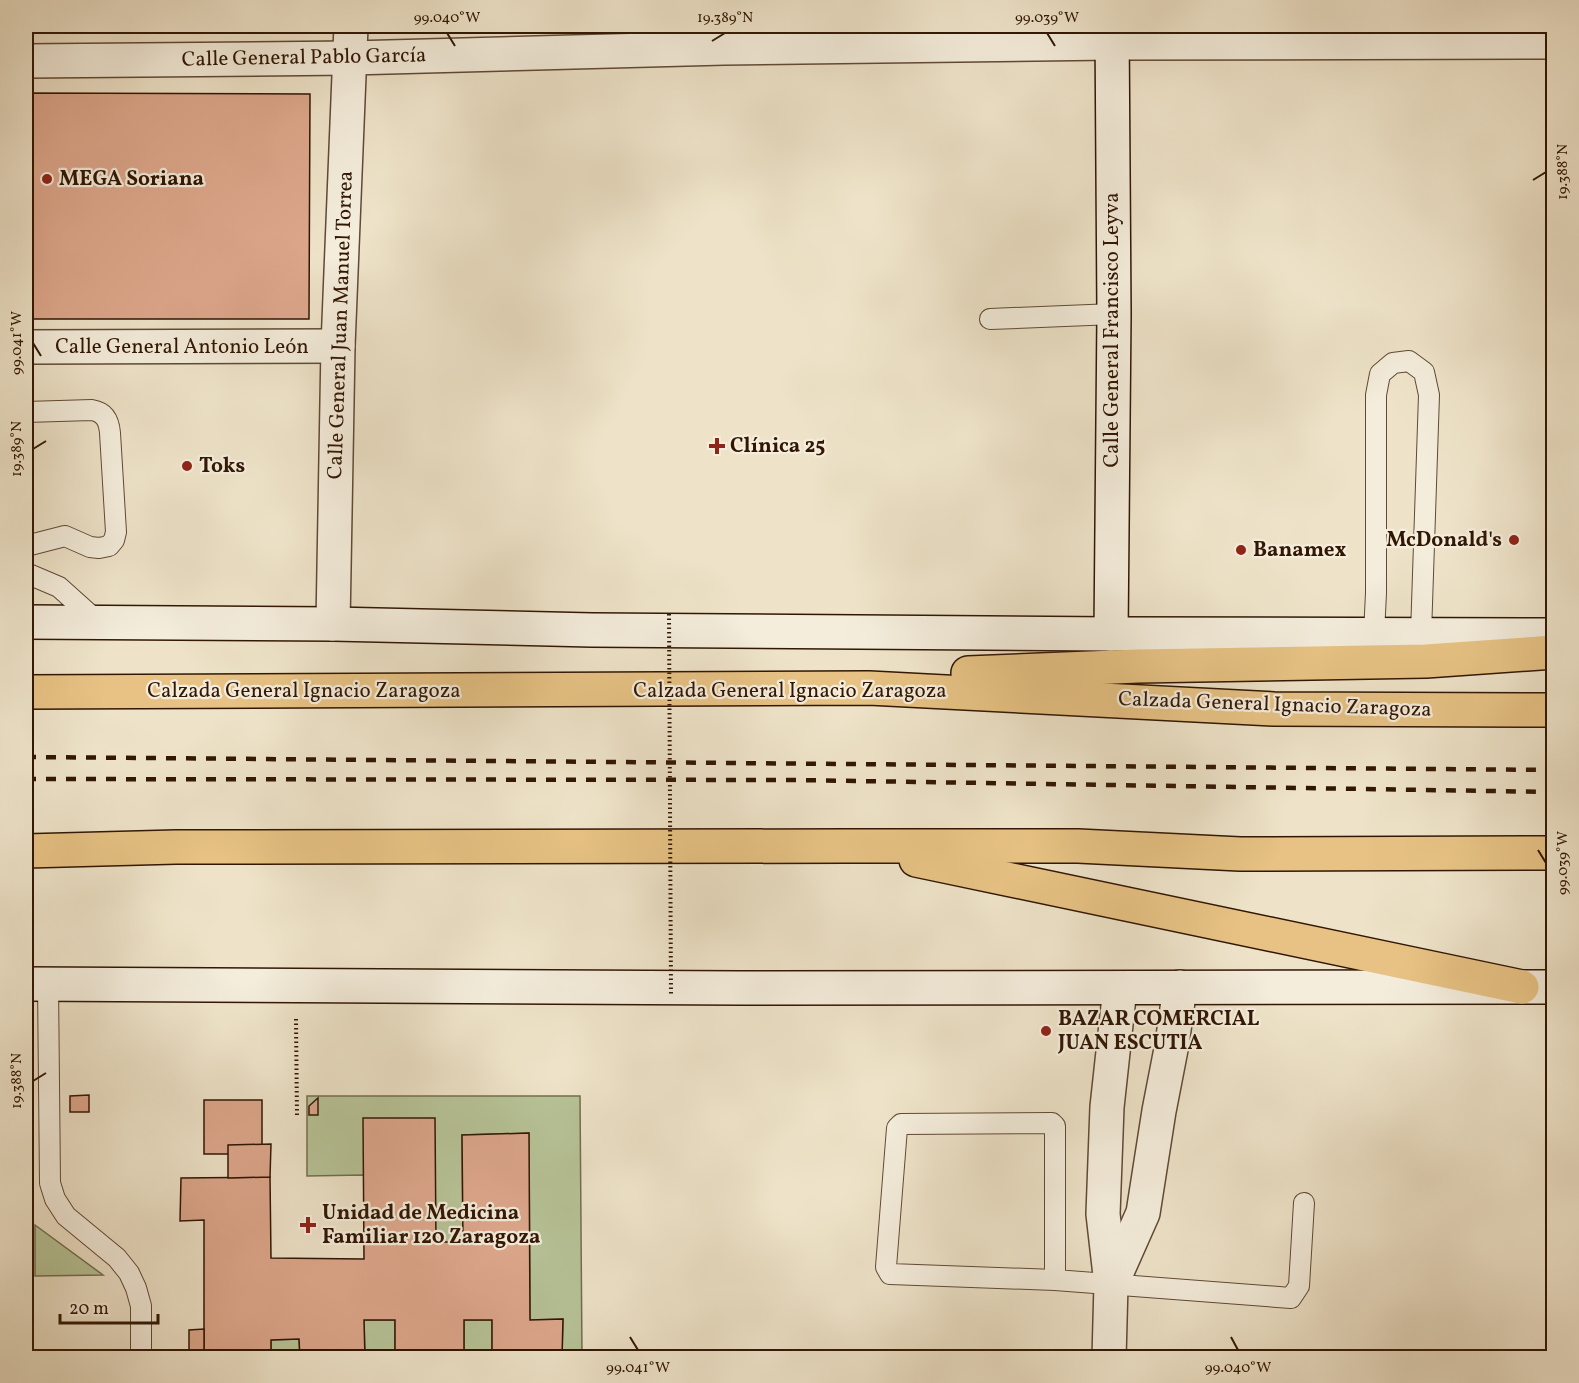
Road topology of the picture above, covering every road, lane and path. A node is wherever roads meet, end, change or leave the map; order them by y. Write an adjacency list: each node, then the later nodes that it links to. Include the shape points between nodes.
1 (351, 26): 5 (street, Calle General Juan Manuel Torrea)
2 (1112, 34): 3 (street, Calle General Pablo García); 4 (street, Calle General Pablo García); 7 (street, Calle General Francisco Leyva)
3 (725, 37): 5 (street, Calle General Pablo García)
4 (1554, 42)
5 (351, 58): 6 (street, Calle General Pablo García); 9 (street, Calle General Juan Manuel Torrea)
6 (26, 61)
7 (1114, 314): 8 (lane); 19 (street, Calle General Francisco Leyva)
8 (990, 319)
9 (338, 346): 10 (street, Calle General Antonio León); 18 (street, Calle General Juan Manuel Torrea)
10 (41, 347): 11 (lane)
11 (26, 361)
12 (26, 412): 13 (lane, via 92,410 105,416 110,433 116,532 109,546 99,548 64,537)
13 (26, 546)
14 (26, 573): 17 (lane, via 59,586)
15 (669, 614): 35 (path, bridge)
16 (26, 622): 17 (street)
17 (98, 622): 18 (street)
18 (333, 624): 19 (street)
19 (1111, 634): 20 (street)
20 (1374, 634): 21 (street); 21 (lane, via 1376,395 1380,374 1393,363 1409,360 1424,372 1429,395)
21 (1421, 634): 22 (street)
22 (1554, 635)
23 (1554, 652): 24 (highway, via 1426,661 1138,666 962,674)
24 (869, 688): 25 (highway, Calzada General Ignacio Zaragoza); 26 (highway, Calzada General Ignacio Zaragoza, via 1274,709)
25 (26, 692)
26 (1554, 710)
27 (847, 846): 28 (highway, via 176,847); 29 (highway, via 1078,846 1240,854); 33 (highway, via 1394,962)
28 (26, 851)
29 (1554, 854)
30 (37, 984): 31 (street); 40 (lane, via 50,1183 66,1216 117,1258 129,1273 141,1306)
31 (295, 986): 34 (street); 36 (path)
32 (1180, 987): 33 (street); 34 (street); 39 (street, via 1143,1213)
33 (1538, 987)
34 (1120, 988): 39 (street, via 1107,1107 1103,1214)
35 (671, 996)
36 (297, 1118)
37 (1304, 1203): 39 (lane, via 1299,1286 1291,1298)
38 (1055, 1280): 38 (lane, via 890,1274 886,1267 897,1128 901,1124 1052,1123); 39 (lane)
39 (1111, 1284): 41 (street)
40 (141, 1358)
41 (1108, 1358)

